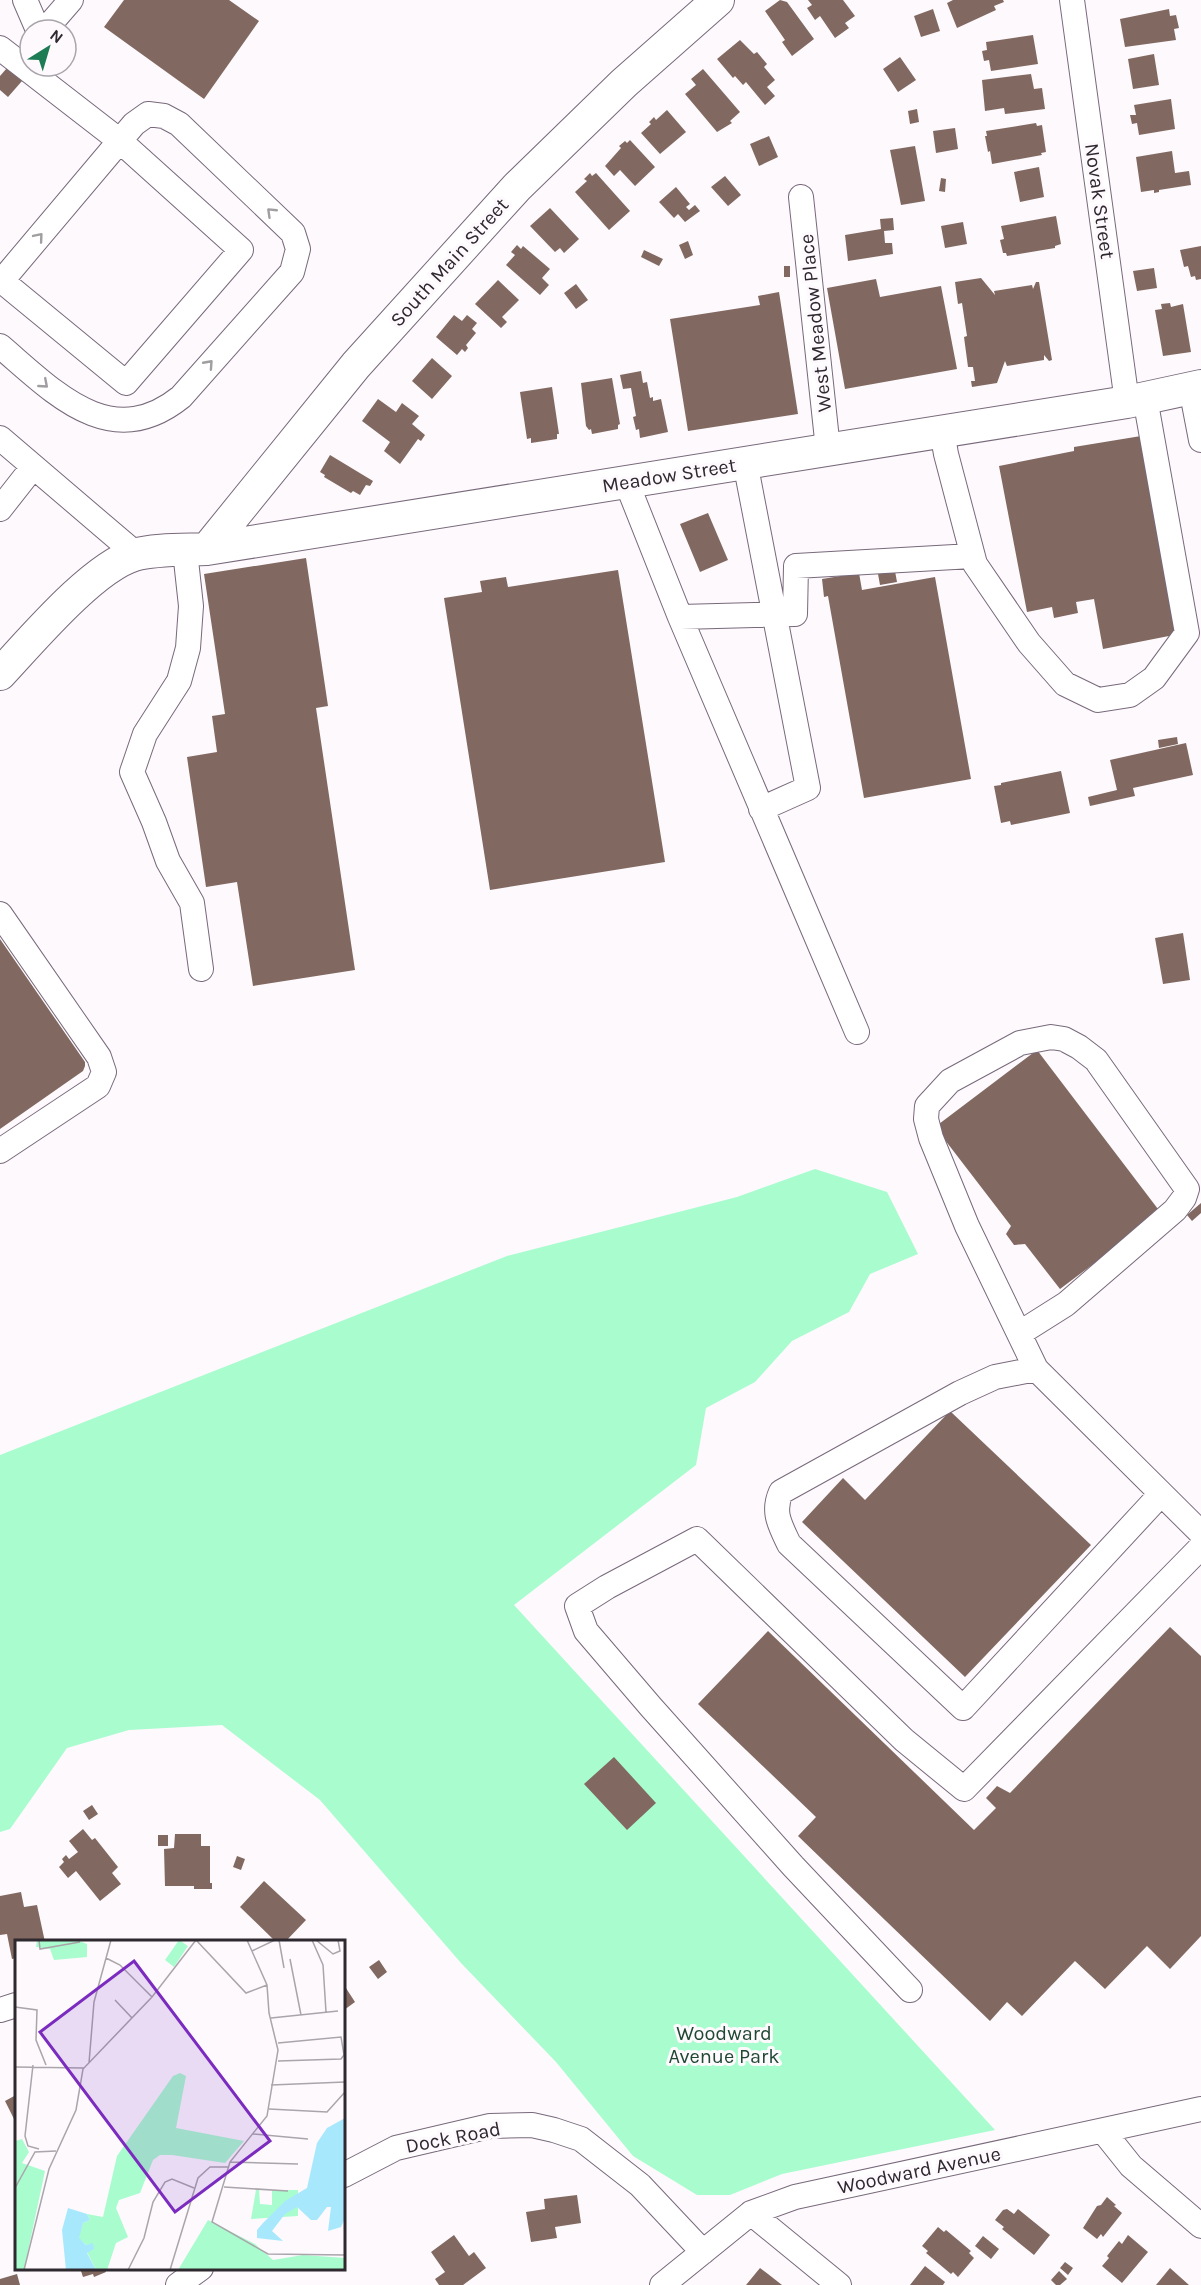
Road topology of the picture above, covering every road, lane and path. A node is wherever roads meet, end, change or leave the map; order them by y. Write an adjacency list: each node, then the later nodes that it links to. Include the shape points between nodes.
1 (25, 0): 5 (street)
2 (71, 0): 6 (street)
3 (718, 0): 22 (main road, South Main Street, via 624,82 517,187)
4 (1072, 0): 13 (street, Novak Street)
5 (33, 18)
6 (55, 18)
7 (16, 52): 8 (street)
8 (120, 141): 10 (street, one-way to 8); 10 (street, via 241,250 126,383); 11 (street, one-way to 8, via 62,399 92,414 119,419 144,416 164,410 181,397 292,272 298,249 293,233 179,124 164,116 148,114)
9 (801, 197): 17 (street, West Meadow Place)
10 (1, 282)
11 (0, 346)
12 (1196, 387): 13 (main road, Meadow Street); 16 (street)
13 (1136, 400): 14 (main road, Meadow Street); 24 (street, Novak Street, via 1187,633 1154,678 1130,695 1098,700 1065,684 1029,643)
14 (942, 431): 17 (main road, Meadow Street); 24 (street, Novak Street)
15 (0, 438): 19 (street)
16 (1201, 440)
17 (828, 449): 18 (main road, Meadow Street)
18 (745, 462): 20 (main road, Meadow Street); 25 (street)
19 (33, 467): 21 (street); 23 (street)
20 (626, 482): 22 (main road, Meadow Street); 26 (street)
21 (0, 509)
22 (196, 550): 23 (main road, Meadow Street); 30 (street, via 188,648 179,681 145,734 132,772 168,861 192,903)
23 (136, 554): 27 (main road, via 122,559 78,593)
24 (972, 556): 25 (street, via 796,566 795,614)
25 (774, 615): 26 (street); 28 (street, via 808,788)
26 (680, 617): 28 (street)
27 (0, 674)
28 (762, 809): 31 (street)
29 (0, 914): 32 (street, via 99,1057 104,1071 98,1086)
30 (201, 969)
31 (857, 1032)
32 (0, 1151)
33 (1020, 1333): 33 (street, via 967,1226 931,1138 927,1106 950,1081 1020,1043 1051,1037 1064,1039 1096,1060 1187,1189 1175,1210 1066,1304); 34 (street)
34 (1036, 1369): 35 (street); 35 (street, via 995,1377 960,1393 782,1492 776,1503 777,1519 789,1544 963,1708)
35 (1161, 1494): 36 (street)
36 (1201, 1533)
37 (1201, 1547): 38 (street, via 964,1789 904,1740 697,1539 577,1606 586,1631 637,1690 793,1866)
38 (910, 1990)
39 (15, 2005): 40 (street)
40 (0, 2010)
41 (1201, 2109): 42 (street, Woodward Avenue)
42 (1103, 2131): 44 (street, Woodward Avenue, via 795,2196); 45 (street, via 1131,2166)
43 (345, 2174): 46 (street, Dock Road, via 396,2148 489,2126 532,2125 581,2139 640,2185)
44 (751, 2213): 46 (street, Woodward Avenue); 50 (street)
45 (1201, 2226)
46 (703, 2252): 49 (street, Woodward Avenue)
47 (198, 2270): 48 (street)
48 (178, 2285)
49 (662, 2285)
50 (839, 2285)

